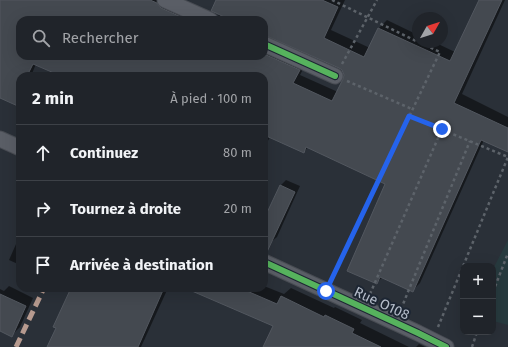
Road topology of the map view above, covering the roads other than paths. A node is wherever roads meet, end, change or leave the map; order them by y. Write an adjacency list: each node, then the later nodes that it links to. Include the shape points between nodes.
1 (165, 0): 2 (street)
2 (201, 16)
3 (268, 46): 4 (street)
4 (335, 76)
5 (0, 138): 6 (street)
6 (16, 146)
7 (268, 264): 8 (street, Rue O108)
8 (439, 344)

